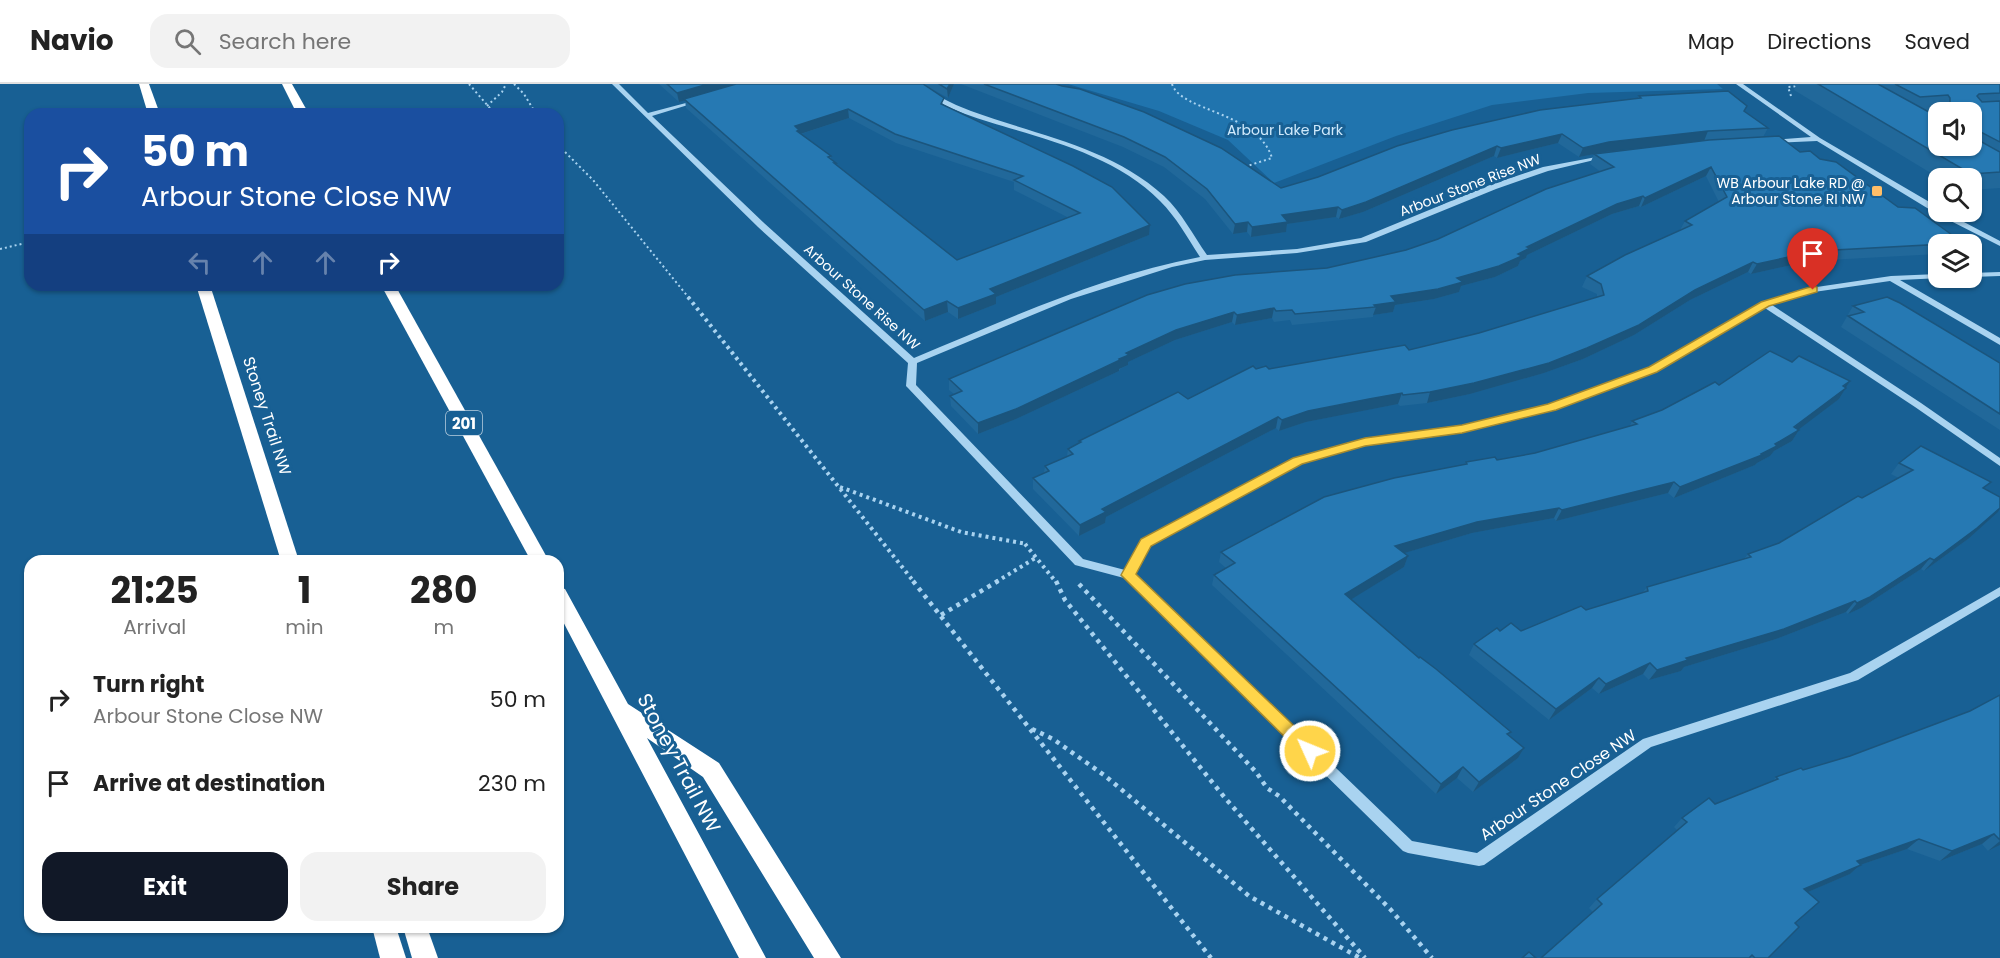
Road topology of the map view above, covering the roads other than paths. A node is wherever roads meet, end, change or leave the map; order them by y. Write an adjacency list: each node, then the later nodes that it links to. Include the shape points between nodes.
1 (144, 84): 7 (highway)
2 (287, 84): 8 (highway)
3 (615, 84): 9 (street, Arbour Stone Rise NW)
4 (917, 84): 16 (street, via 935,99 1114,165 1147,187 1176,214)
5 (1739, 84): 10 (street)
6 (705, 98): 9 (street)
7 (152, 108)
8 (300, 108)
9 (647, 115): 25 (street, Arbour Stone Rise NW, via 761,225)
10 (1818, 139): 11 (street); 13 (street)
11 (1760, 143)
12 (1616, 155): 16 (street, Arbour Stone Rise NW, via 1546,169 1363,240 1297,252)
13 (1928, 204)
14 (1959, 222): 15 (street)
15 (2000, 244)
16 (1205, 258): 25 (street, Arbour Stone Rise NW, via 1068,297)
17 (2000, 274): 18 (street)
18 (1982, 275)
19 (1928, 276): 20 (street)
20 (1891, 278): 23 (street, via 1813,290); 24 (street)
21 (205, 291): 27 (highway, Stoney Trail NW)
22 (391, 291): 28 (highway, 201)
23 (1765, 304): 26 (street); 29 (street, via 1653,369 1552,408 1462,429 1365,442 1297,461 1146,543)
24 (2000, 342)
25 (913, 362): 29 (street, via 911,386 1057,545 1079,562)
26 (2000, 463)
27 (288, 555)
28 (537, 555)
29 (1128, 575): 30 (street, Arbour Stone Close NW, via 1408,847 1479,860 1647,743 1854,678)
30 (2000, 591)
31 (564, 605): 32 (highway, Stoney Trail NW)
32 (622, 710): 37 (highway, Stoney Trail NW); 38 (highway, via 711,770)
33 (386, 933): 35 (highway)
34 (417, 933): 36 (highway)
35 (393, 958)
36 (425, 958)
37 (753, 958)
38 (828, 958)

